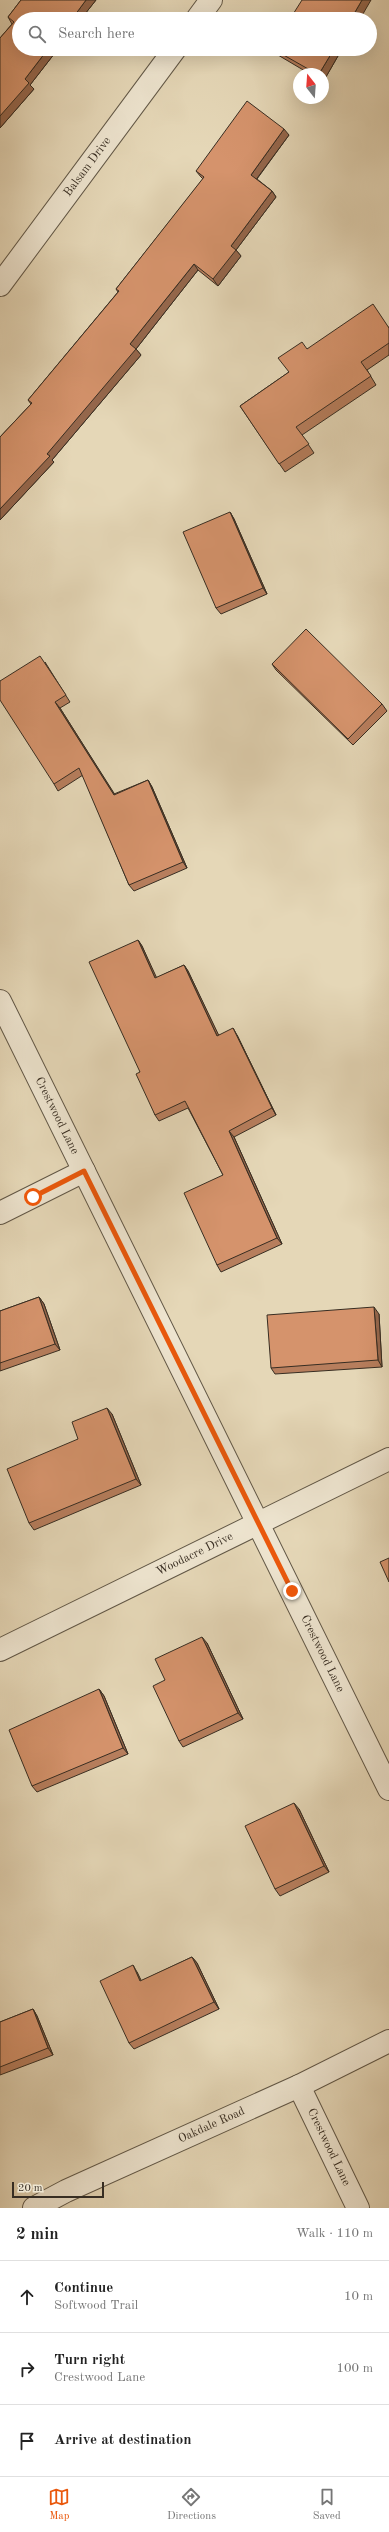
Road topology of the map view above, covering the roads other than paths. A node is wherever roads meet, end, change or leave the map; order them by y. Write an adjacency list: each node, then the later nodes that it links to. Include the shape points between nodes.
1 (211, 0): 2 (street)
2 (202, 12)
3 (170, 56): 4 (street, Balsam Drive)
4 (0, 285)
5 (0, 1002): 6 (street, Crestwood Lane)
6 (84, 1171): 7 (street); 9 (street, Crestwood Lane)
7 (0, 1212)
8 (389, 1459): 9 (street, Woodacre Drive)
9 (259, 1524): 10 (street, Woodacre Drive); 11 (street, Crestwood Lane)
10 (0, 1650)
11 (389, 1789)
12 (389, 2041): 13 (street, Oakdale Road)
13 (299, 2086): 14 (street, Oakdale Road, via 66,2191); 15 (street, Crestwood Lane)
14 (34, 2208)
15 (358, 2208)

